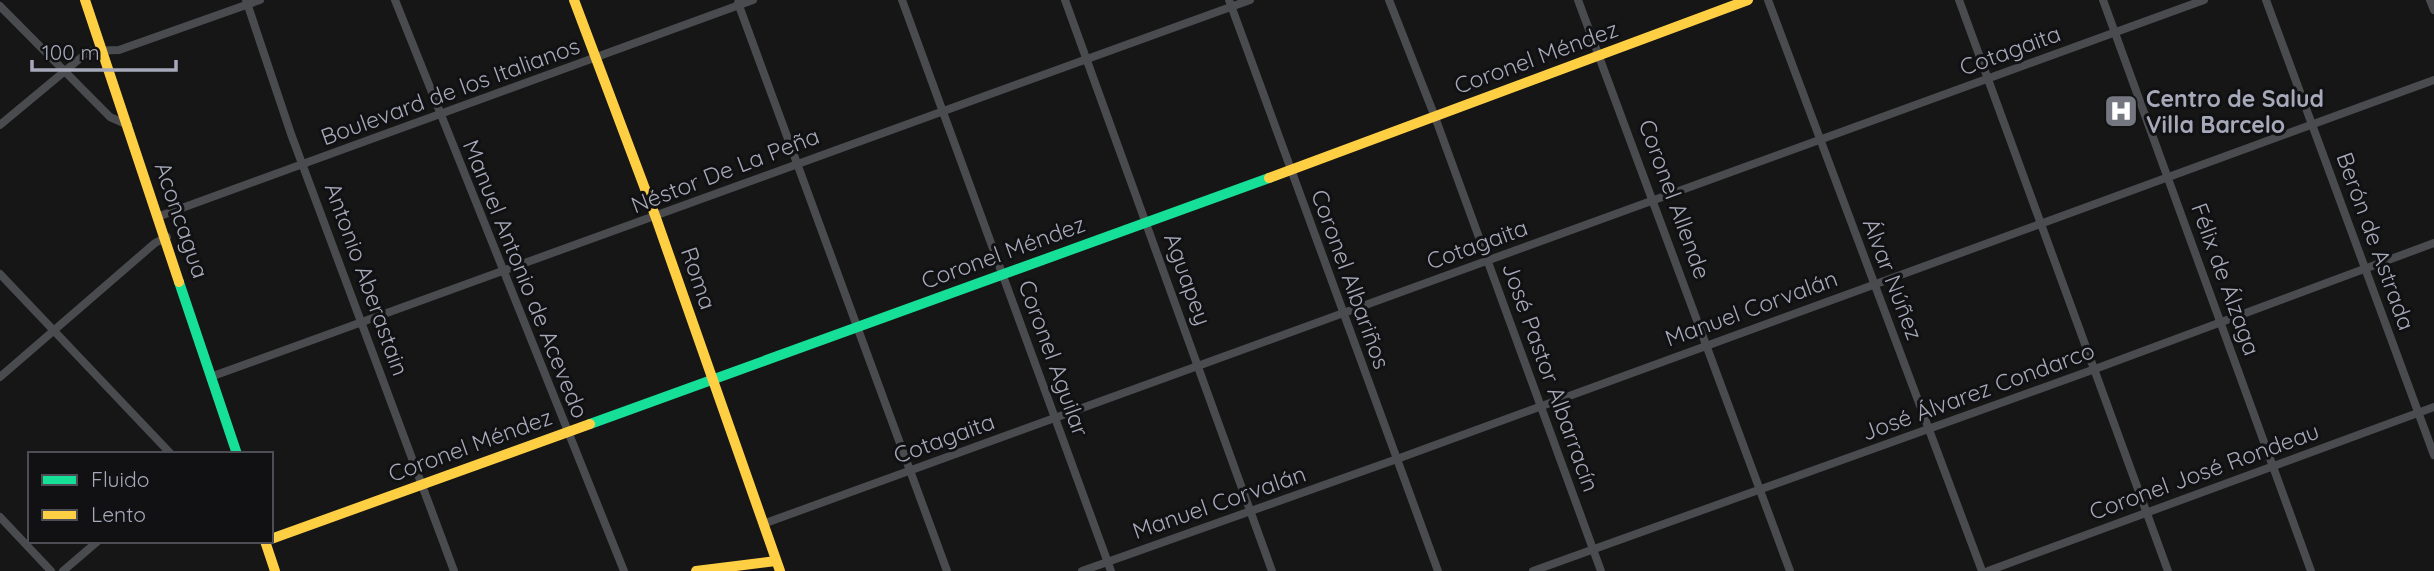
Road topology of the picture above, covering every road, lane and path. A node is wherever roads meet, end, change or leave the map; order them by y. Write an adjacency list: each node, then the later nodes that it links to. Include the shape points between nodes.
1 (85, 0): 24 (street, Aconcagua)
2 (260, 0): 18 (street)
3 (395, 0): 32 (street, Manuel Antonio de Acevedo)
4 (574, 0): 27 (street, Roma)
5 (753, 0): 19 (street, Boulevard de los Italianos)
6 (902, 0): 31 (street, Coronel Aguilar)
7 (1065, 0): 26 (street, Aguapey)
8 (1250, 0): 20 (street, Néstor De La Peña)
9 (1390, 0): 33 (street, José Pastor Albarracín)
10 (1578, 0): 25 (street, Coronel Allende)
11 (1748, 0): 25 (street, Coronel Méndez)
12 (1768, 0): 37 (street, Álvar Núñez)
13 (1959, 0): 29 (street)
14 (2103, 0): 23 (street, Félix de Álzaga)
15 (2204, 0): 23 (street, Cotagaita)
16 (2266, 0): 36 (street, Berón de Astrada)
17 (2430, 0): 22 (street)
18 (247, 2): 24 (street, via 119,50); 39 (street, Antonio Aberastain)
19 (738, 3): 27 (street, Boulevard de los Italianos); 38 (street)
20 (1230, 3): 26 (street, Néstor De La Peña); 40 (street, Coronel Albariños)
21 (0, 6): 28 (street)
22 (2434, 10)
23 (2115, 32): 29 (street, Cotagaita); 41 (street, Félix de Álzaga)
24 (101, 49): 28 (street, via 89,51); 35 (street, Aconcagua)
25 (1601, 56): 33 (street, Coronel Méndez); 42 (street, Coronel Allende)
26 (1086, 58): 31 (street, Néstor De La Peña); 45 (street, Aguapey)
27 (595, 59): 32 (street, Boulevard de los Italianos); 44 (street, Roma)
28 (63, 72): 34 (street); 35 (street, via 110,117)
29 (1990, 79): 37 (street, Cotagaita); 46 (street)
30 (2434, 80): 36 (street, Manuel Corvalán)
31 (942, 111): 38 (street, Néstor De La Peña); 53 (street, Coronel Aguilar)
32 (440, 116): 39 (street, Boulevard de los Italianos); 51 (street, Manuel Antonio de Acevedo)
33 (1436, 117): 40 (street, Coronel Méndez); 49 (street, José Pastor Albarracín)
34 (0, 125)
35 (128, 125): 43 (street, Aconcagua)
36 (2314, 125): 41 (street, Manuel Corvalán); 50 (street, Berón de Astrada)
37 (1820, 138): 42 (street, Cotagaita); 54 (street, Álvar Núñez)
38 (798, 163): 44 (street, Néstor De La Peña); 58 (street)
39 (305, 164): 43 (street, Boulevard de los Italianos); 57 (street, Antonio Aberastain)
40 (1291, 170): 45 (street, Coronel Méndez); 55 (street, Coronel Albariños)
41 (2169, 176): 46 (street, Manuel Corvalán); 56 (street, Félix de Álzaga)
42 (1655, 200): 49 (street, Cotagaita); 60 (street, Coronel Allende)
43 (160, 216): 47 (street, Aconcagua)
44 (656, 218): 51 (street, Néstor De La Peña); 65 (street, Roma)
45 (1147, 220): 53 (street, Coronel Méndez); 61 (street, Aguapey)
46 (2042, 223): 54 (street, Manuel Corvalán); 62 (street)
47 (167, 237): 59 (street); 63 (street, Aconcagua)
48 (2434, 243): 50 (street, José Álvarez Condarco)
49 (1488, 261): 55 (street, Cotagaita); 66 (street, José Pastor Albarracín)
50 (2365, 270): 56 (street, José Álvarez Condarco); 68 (street, Berón de Astrada)
51 (504, 271): 57 (street, Néstor De La Peña); 71 (street, Manuel Antonio de Acevedo)
52 (0, 274): 59 (street)
53 (1003, 274): 58 (street, Coronel Méndez); 69 (street, Coronel Aguilar)
54 (1875, 283): 60 (street, Manuel Corvalán); 70 (street, Álvar Núñez)
55 (1343, 312): 61 (street, Cotagaita); 75 (street, Coronel Albariños)
56 (2220, 322): 62 (street, José Álvarez Condarco); 76 (street, Félix de Álzaga)
57 (363, 323): 63 (street, Néstor De La Peña); 78 (street, Antonio Aberastain)
58 (858, 328): 65 (street, Coronel Méndez); 77 (street)
59 (54, 330): 64 (street); 72 (street)
60 (1708, 344): 66 (street, Manuel Corvalán); 79 (street, Coronel Allende)
61 (1199, 366): 69 (street, Cotagaita); 80 (street, Aguapey)
62 (2095, 369): 70 (street, José Álvarez Condarco); 81 (street)
63 (213, 376): 73 (street, Aconcagua)
64 (0, 377)
65 (712, 380): 71 (street, Coronel Méndez); 83 (street, Roma)
66 (1541, 405): 75 (street, Manuel Corvalán); 87 (street, José Pastor Albarracín)
67 (2434, 407): 68 (street, Coronel José Rondeau)
68 (2418, 413): 74 (street, Berón de Astrada); 76 (street, Coronel José Rondeau)
69 (1055, 417): 77 (street, Cotagaita); 88 (street, Coronel Aguilar)
70 (1929, 429): 79 (street, José Álvarez Condarco); 105 (street, Álvar Núñez)
71 (566, 431): 78 (street, Coronel Méndez); 95 (street, Manuel Antonio de Acevedo)
72 (169, 452)
73 (236, 452)
74 (2434, 455)
75 (1397, 460): 80 (street, Manuel Corvalán); 101 (street, Coronel Albariños)
76 (2274, 467): 81 (street, Coronel José Rondeau); 108 (street, Félix de Álzaga)
77 (910, 471): 83 (street, Cotagaita); 97 (street)
78 (422, 486): 84 (street, Coronel Méndez); 94 (street, Antonio Aberastain)
79 (1760, 489): 87 (street, José Álvarez Condarco); 104 (street, Coronel Allende)
80 (1251, 511): 88 (street, Manuel Corvalán); 100 (street, Aguapey)
81 (2147, 513): 106 (street, Coronel José Rondeau); 107 (street)
82 (0, 517): 91 (street)
83 (763, 524): 89 (street, Roma)
84 (273, 538)
85 (96, 543): 92 (street)
86 (266, 543): 93 (street)
87 (1593, 550): 102 (street, José Álvarez Condarco); 103 (street, José Pastor Albarracín)
88 (1108, 562): 98 (street, Manuel Corvalán); 99 (street, Coronel Aguilar)
89 (778, 566): 90 (street)
90 (715, 570): 96 (street)
91 (51, 571)
92 (63, 571)
93 (275, 571)
94 (454, 571)
95 (624, 571)
96 (696, 571)
97 (947, 571)
98 (1082, 571)
99 (1111, 571)
100 (1272, 571)
101 (1438, 571)
102 (1533, 571)
103 (1601, 571)
104 (1790, 571)
105 (1982, 571)
106 (1988, 571)
107 (2168, 571)
108 (2311, 571)

